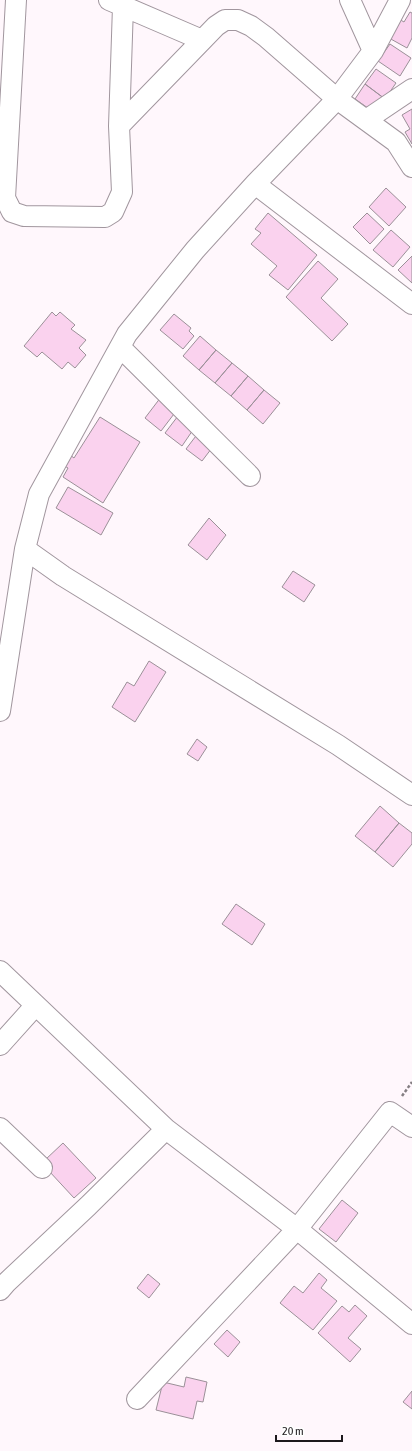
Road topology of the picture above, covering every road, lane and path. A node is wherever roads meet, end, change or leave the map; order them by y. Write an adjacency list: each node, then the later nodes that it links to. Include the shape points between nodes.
1 (16, 0): 10 (street, via 5,198 12,212 24,216 105,217 112,212 122,192)
2 (350, 0): 6 (street)
3 (400, 0): 6 (street)
4 (116, 3): 5 (street); 10 (street)
5 (202, 40): 8 (street, via 225,20 238,20 266,37); 10 (street)
6 (373, 51): 8 (street)
7 (412, 89): 9 (street)
8 (337, 99): 9 (street); 12 (street)
9 (366, 120): 11 (street, via 396,142)
10 (119, 126)
11 (412, 168)
12 (255, 184): 13 (street); 14 (street, via 195,250 127,334)
13 (412, 304)
14 (120, 347): 15 (street); 16 (street, via 38,494)
15 (250, 476)
16 (25, 549): 17 (street); 18 (street, via 63,576 338,745)
17 (0, 711)
18 (412, 795)
19 (0, 971): 20 (street)
20 (35, 1006): 21 (street); 24 (street)
21 (0, 1045)
22 (412, 1127): 26 (street, via 390,1112)
23 (0, 1128): 25 (street)
24 (166, 1129): 26 (street); 27 (street)
25 (42, 1168)
26 (297, 1229): 28 (street); 29 (street)
27 (0, 1290)
28 (412, 1324)
29 (137, 1399)

